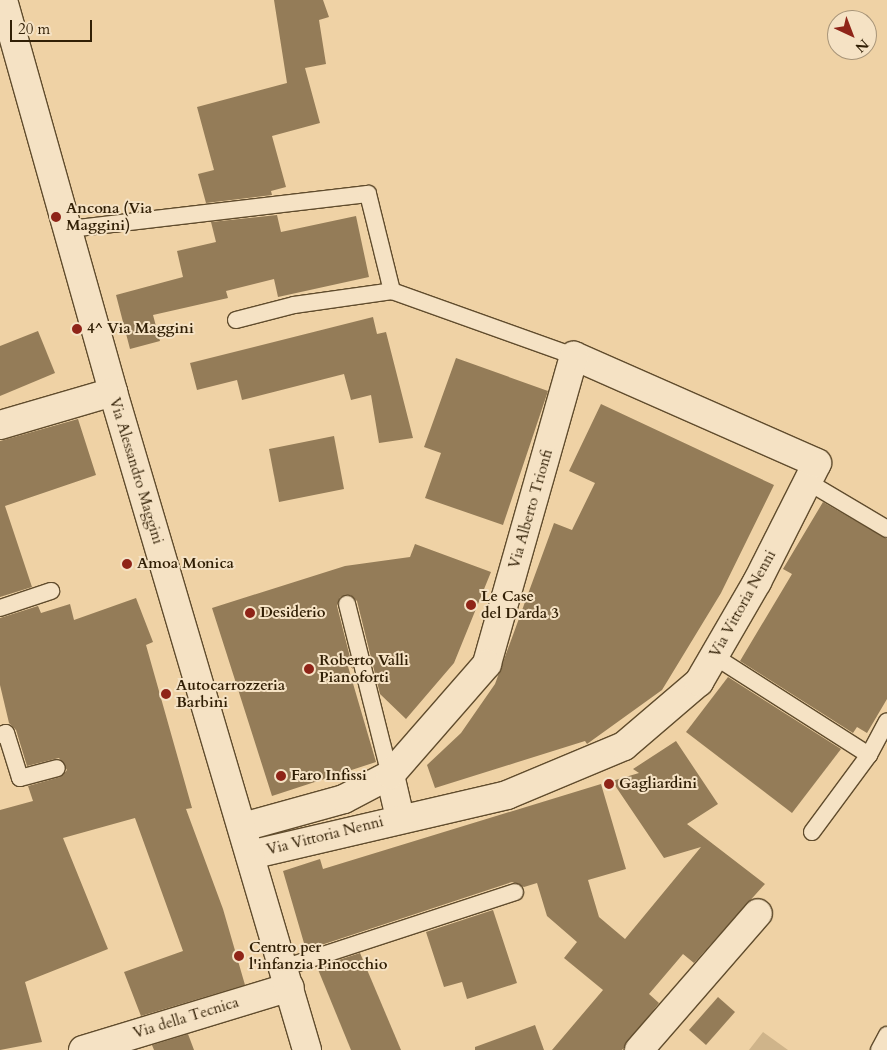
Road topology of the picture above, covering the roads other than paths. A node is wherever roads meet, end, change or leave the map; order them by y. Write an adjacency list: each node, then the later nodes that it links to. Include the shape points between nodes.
1 (3, 3): 2 (street, Via Alessandro Maggini)
2 (69, 229): 3 (lane, via 368,194); 6 (street, Via Alessandro Maggini)
3 (392, 291): 4 (lane, via 294,305); 5 (lane)
4 (236, 320)
5 (574, 356): 8 (street, Via Vittoria Nenni, via 817,463); 18 (street, Via Alberto Trionfi, via 487,664)
6 (113, 392): 7 (street); 20 (street, Via Alessandro Maggini)
7 (0, 426)
8 (808, 482): 9 (lane); 13 (street, Via Vittoria Nenni)
9 (887, 529)
10 (52, 591): 12 (lane)
11 (348, 604): 18 (lane)
12 (0, 608)
13 (714, 656): 16 (lane); 19 (street, Via Vittoria Nenni, via 699,682 624,746 507,794)
14 (887, 721): 16 (lane)
15 (0, 735): 17 (lane, via 6,733 20,778)
16 (869, 755): 21 (lane)
17 (57, 768)
18 (390, 775): 19 (street, Via Vittoria Nenni); 20 (street, Via Vittoria Nenni, via 344,799)
19 (400, 818): 22 (street, Via Vittoria Nenni)
20 (242, 827): 22 (street, Via Alessandro Maggini)
21 (812, 832)
22 (250, 855): 25 (street, Via Alessandro Maggini)
23 (515, 892): 25 (lane)
24 (758, 913): 29 (street)
25 (286, 978): 27 (street, Via della Tecnica); 28 (street, Via Alessandro Maggini)
26 (887, 1035): 30 (lane)
27 (83, 1050)
28 (307, 1050)
29 (639, 1050)
30 (879, 1050)

